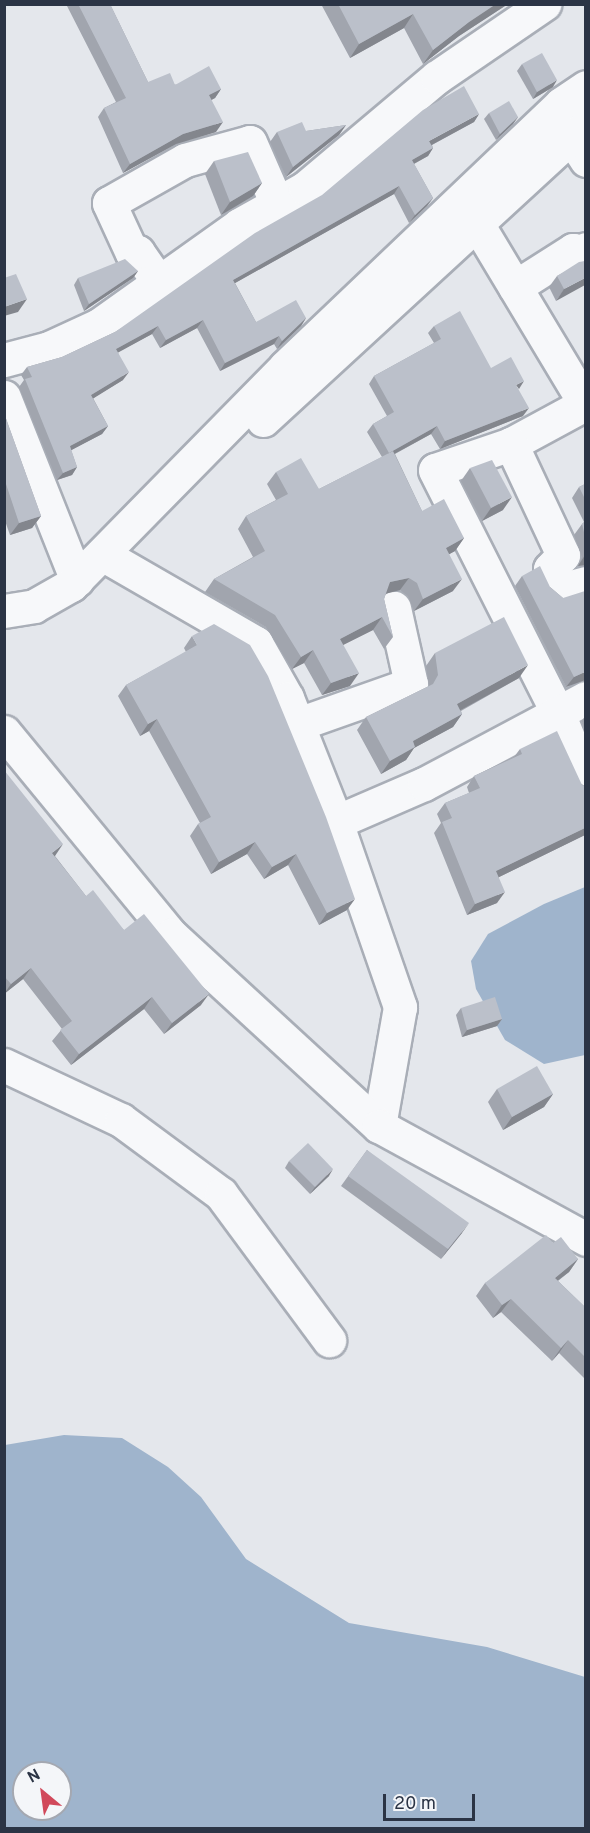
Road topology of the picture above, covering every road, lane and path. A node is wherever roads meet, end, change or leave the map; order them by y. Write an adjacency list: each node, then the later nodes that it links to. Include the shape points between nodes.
1 (544, 4): 4 (street, via 437,77 305,188)
2 (585, 87): 13 (street, via 561,104 285,367)
3 (580, 139): 5 (street)
4 (277, 204): 7 (street, via 250,142 184,160 109,203 132,253 138,252); 9 (street, via 239,225 99,325 49,348)
5 (476, 222): 8 (street); 13 (street, via 246,436)
6 (585, 249): 8 (street, via 576,256 573,250)
7 (160, 284)
8 (515, 287): 11 (street)
9 (4, 360)
10 (4, 397): 15 (street)
11 (585, 405): 12 (street)
12 (511, 444): 16 (street, via 562,555 550,569 559,590); 19 (street, via 435,470)
13 (146, 512): 14 (street)
14 (102, 554): 15 (street); 20 (street, via 256,643)
15 (76, 580): 18 (street, via 34,606)
16 (585, 583)
17 (393, 608): 20 (street, via 411,684)
18 (4, 612)
19 (572, 706): 22 (street); 23 (street, via 424,784)
20 (298, 724): 23 (street)
21 (4, 732): 25 (street, via 171,935)
22 (585, 781)
23 (336, 822): 25 (street, via 400,1007)
24 (4, 1065): 27 (street, via 121,1120 221,1194)
25 (380, 1126): 26 (street)
26 (585, 1239)
27 (329, 1340)

